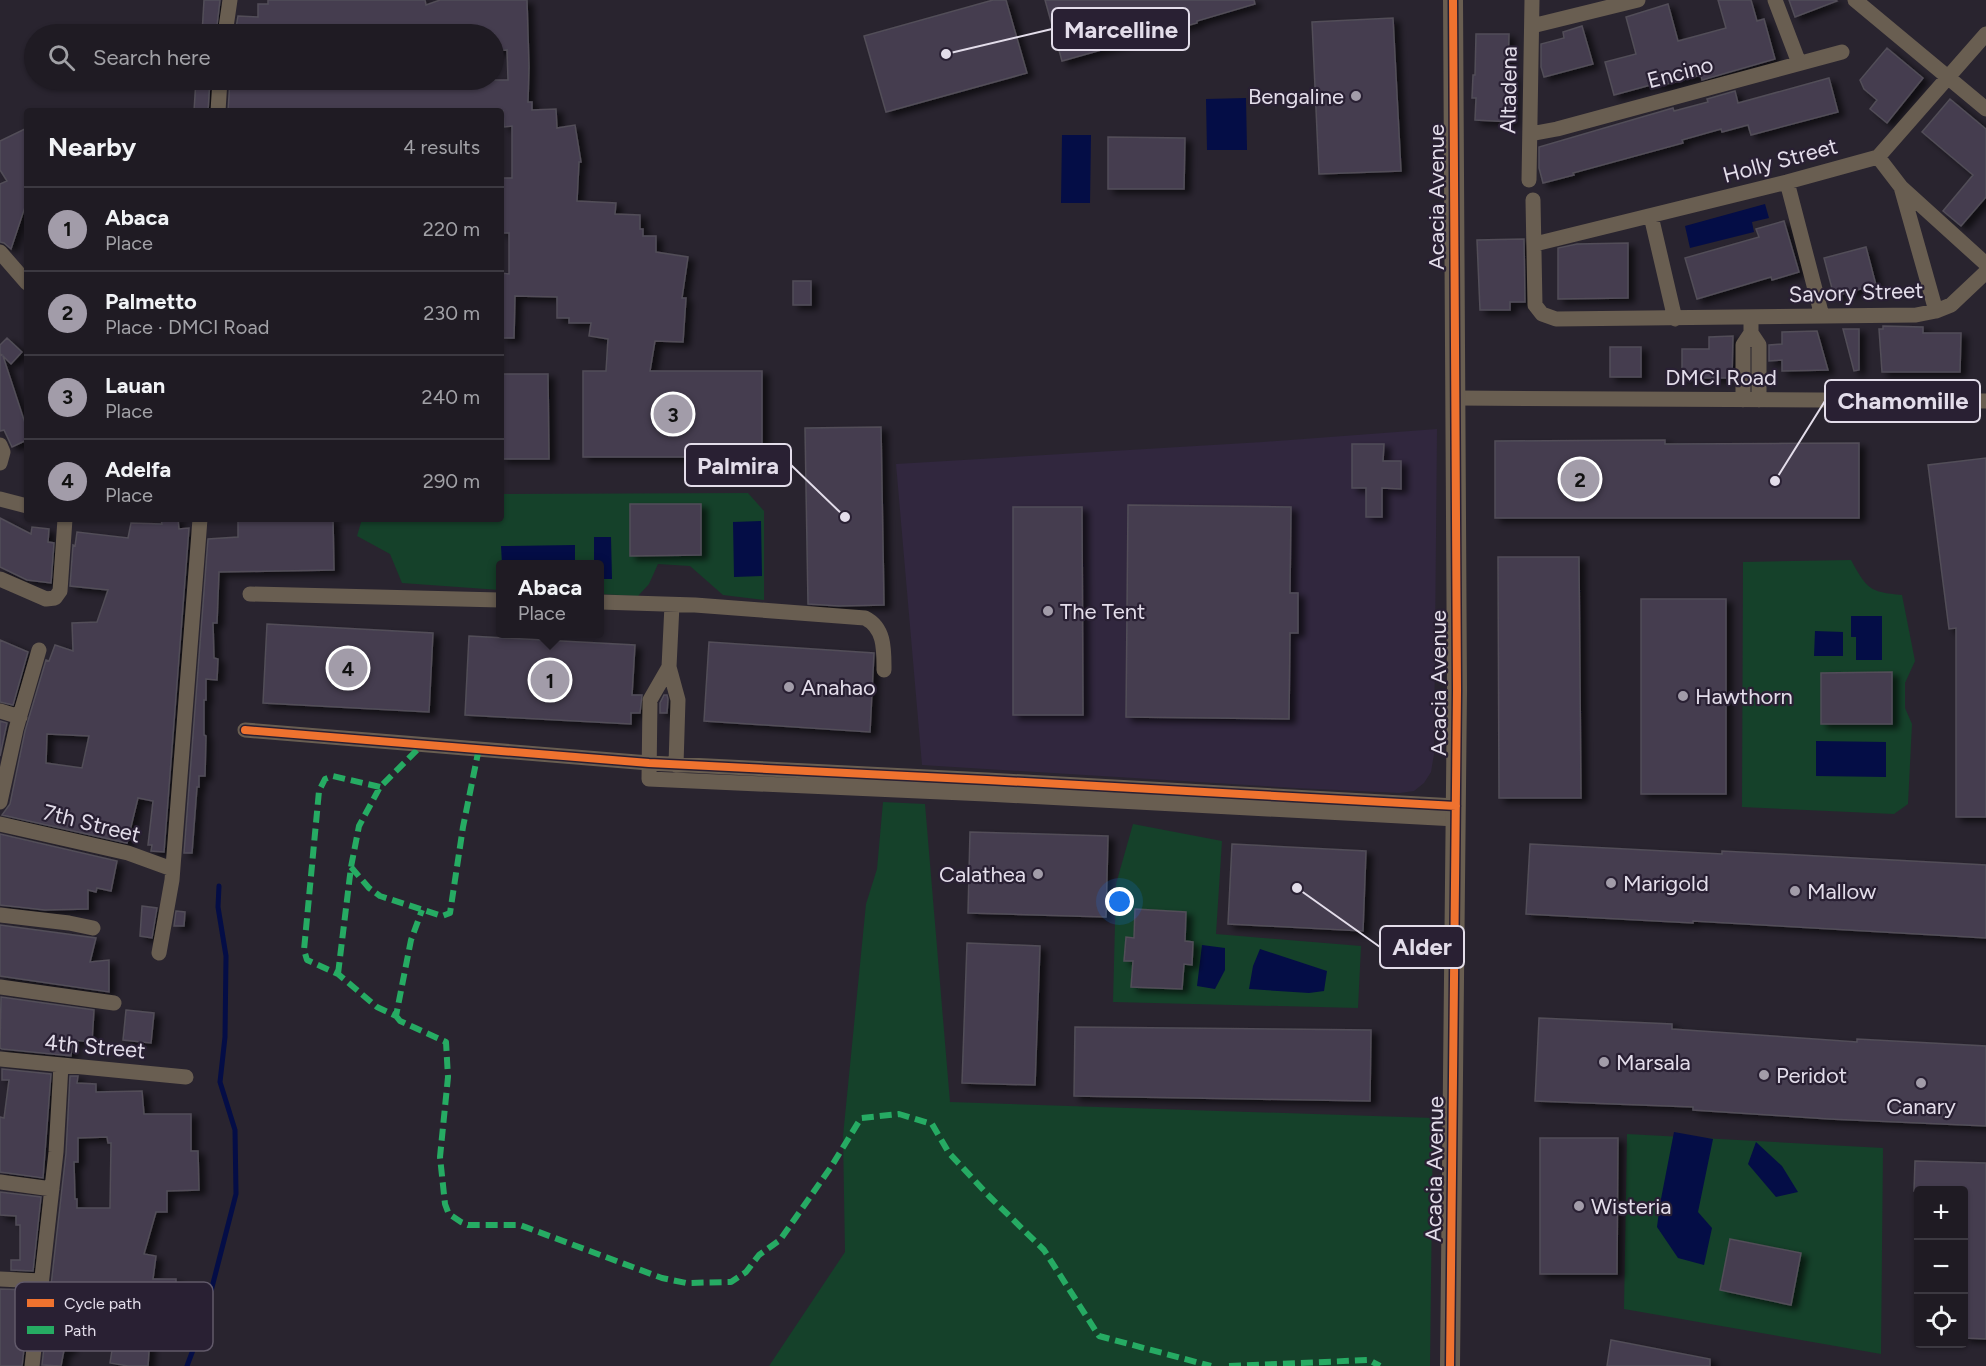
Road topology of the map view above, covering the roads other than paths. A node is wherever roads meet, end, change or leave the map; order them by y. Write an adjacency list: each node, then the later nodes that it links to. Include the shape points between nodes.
1 (230, 0): 7 (street)
2 (1453, 0): 34 (street, Acacia Avenue)
3 (1532, 0): 8 (street, Altadena)
4 (1638, 0): 8 (street)
5 (1775, 0): 11 (street)
6 (1855, 0): 12 (street)
7 (226, 24)
8 (1532, 26): 16 (street, Altadena)
9 (1986, 34): 12 (street)
10 (1842, 52): 11 (street, Encino)
11 (1799, 63): 16 (street, Encino)
12 (1948, 77): 15 (street); 17 (street)
13 (219, 90): 14 (street)
14 (218, 108)
15 (1986, 109)
16 (1530, 134): 18 (street, Altadena)
17 (1878, 157): 19 (street, Holly Street); 20 (street)
18 (1529, 180)
19 (1787, 182): 22 (street, Holly Street); 29 (street)
20 (1901, 187): 25 (street); 28 (street)
21 (1533, 200): 23 (street)
22 (1651, 216): 23 (street, Holly Street); 30 (street)
23 (1535, 244): 30 (street, Savory Street, via 1535,304 1542,314 1556,319)
24 (0, 252): 27 (street)
25 (1986, 264)
26 (1986, 272): 28 (street, Savory Street, via 1951,305)
27 (24, 280)
28 (1936, 311): 29 (street, Savory Street, via 1916,315)
29 (1822, 316): 31 (street, Savory Street)
30 (1675, 319): 31 (street, Savory Street)
31 (1751, 325): 32 (street, via 1743,345); 33 (street, via 1759,345)
32 (1743, 370): 33 (street); 35 (street)
33 (1759, 370): 36 (street)
34 (1456, 398): 35 (street, DMCI Road); 59 (street, Acacia Avenue)
35 (1743, 400): 36 (street, DMCI Road)
36 (1759, 400): 37 (street, DMCI Road)
37 (1986, 400)
38 (0, 445): 39 (street)
39 (0, 463)
40 (0, 499): 41 (street)
41 (24, 505)
42 (65, 522): 44 (street, via 60,591 55,598 46,599)
43 (200, 522): 61 (street)
44 (0, 579)
45 (250, 594): 46 (street)
46 (496, 600)
47 (604, 602): 48 (street)
48 (672, 604): 50 (street); 51 (street, via 865,618 880,632)
49 (39, 650): 53 (street)
50 (669, 667): 55 (street, via 650,700); 56 (street, via 678,700)
51 (884, 670)
52 (0, 711): 53 (street)
53 (20, 717): 58 (street)
54 (245, 730): 55 (street)
55 (649, 763): 56 (street); 57 (street, via 649,779)
56 (676, 765): 57 (street)
57 (1101, 793): 59 (street)
58 (0, 802)
59 (1456, 812): 76 (street, Acacia Avenue)
60 (0, 824): 61 (street, 7th Street, via 128,853)
61 (172, 869): 64 (street)
62 (0, 915): 63 (street)
63 (93, 928)
64 (159, 953)
65 (0, 987): 66 (street)
66 (114, 1003)
67 (0, 1059): 68 (street, 4th Street)
68 (61, 1065): 69 (street, 4th Street); 71 (street)
69 (186, 1077)
70 (0, 1182): 71 (street)
71 (51, 1189): 73 (street)
72 (0, 1279): 73 (street)
73 (41, 1281)
74 (34, 1351): 75 (street)
75 (32, 1366)
76 (1450, 1366)

